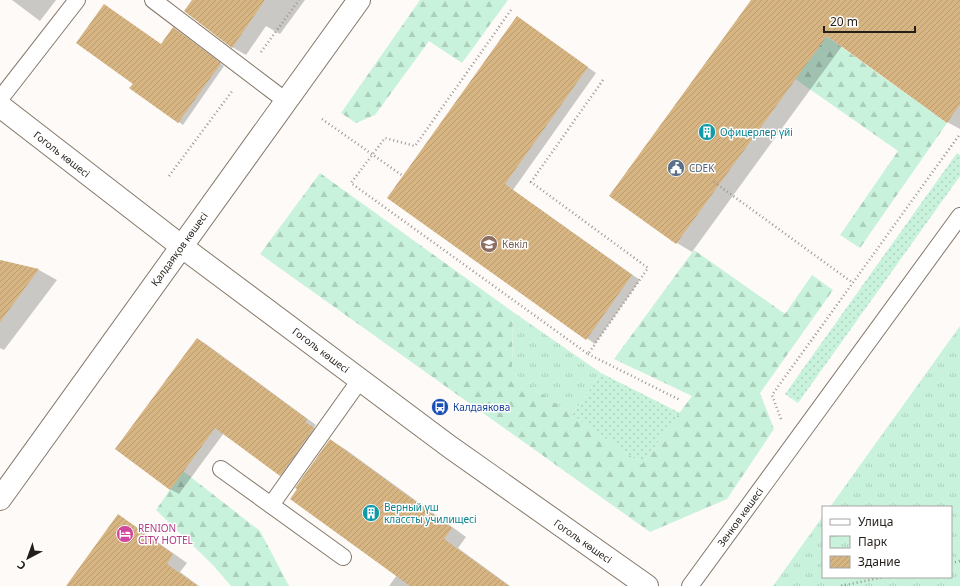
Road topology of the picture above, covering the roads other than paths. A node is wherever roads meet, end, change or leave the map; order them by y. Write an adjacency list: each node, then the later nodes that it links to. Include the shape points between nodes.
1 (77, 0): 4 (lane)
2 (153, 0): 5 (lane)
3 (359, 0): 5 (street, Қалдаяқов көшесі)
4 (0, 99)
5 (286, 101): 8 (street, Қалдаяқов көшесі)
6 (0, 106): 8 (street, Гоголь көшесі)
7 (960, 216): 15 (lane, Зенков көшесі)
8 (181, 246): 9 (street, Гоголь көшесі); 11 (street, Қалдаяқов көшесі)
9 (360, 380): 12 (lane); 14 (street, Гоголь көшесі, via 450,448)
10 (221, 469): 12 (lane)
11 (0, 499)
12 (271, 505): 13 (lane)
13 (343, 557)
14 (647, 586)
15 (690, 586)

